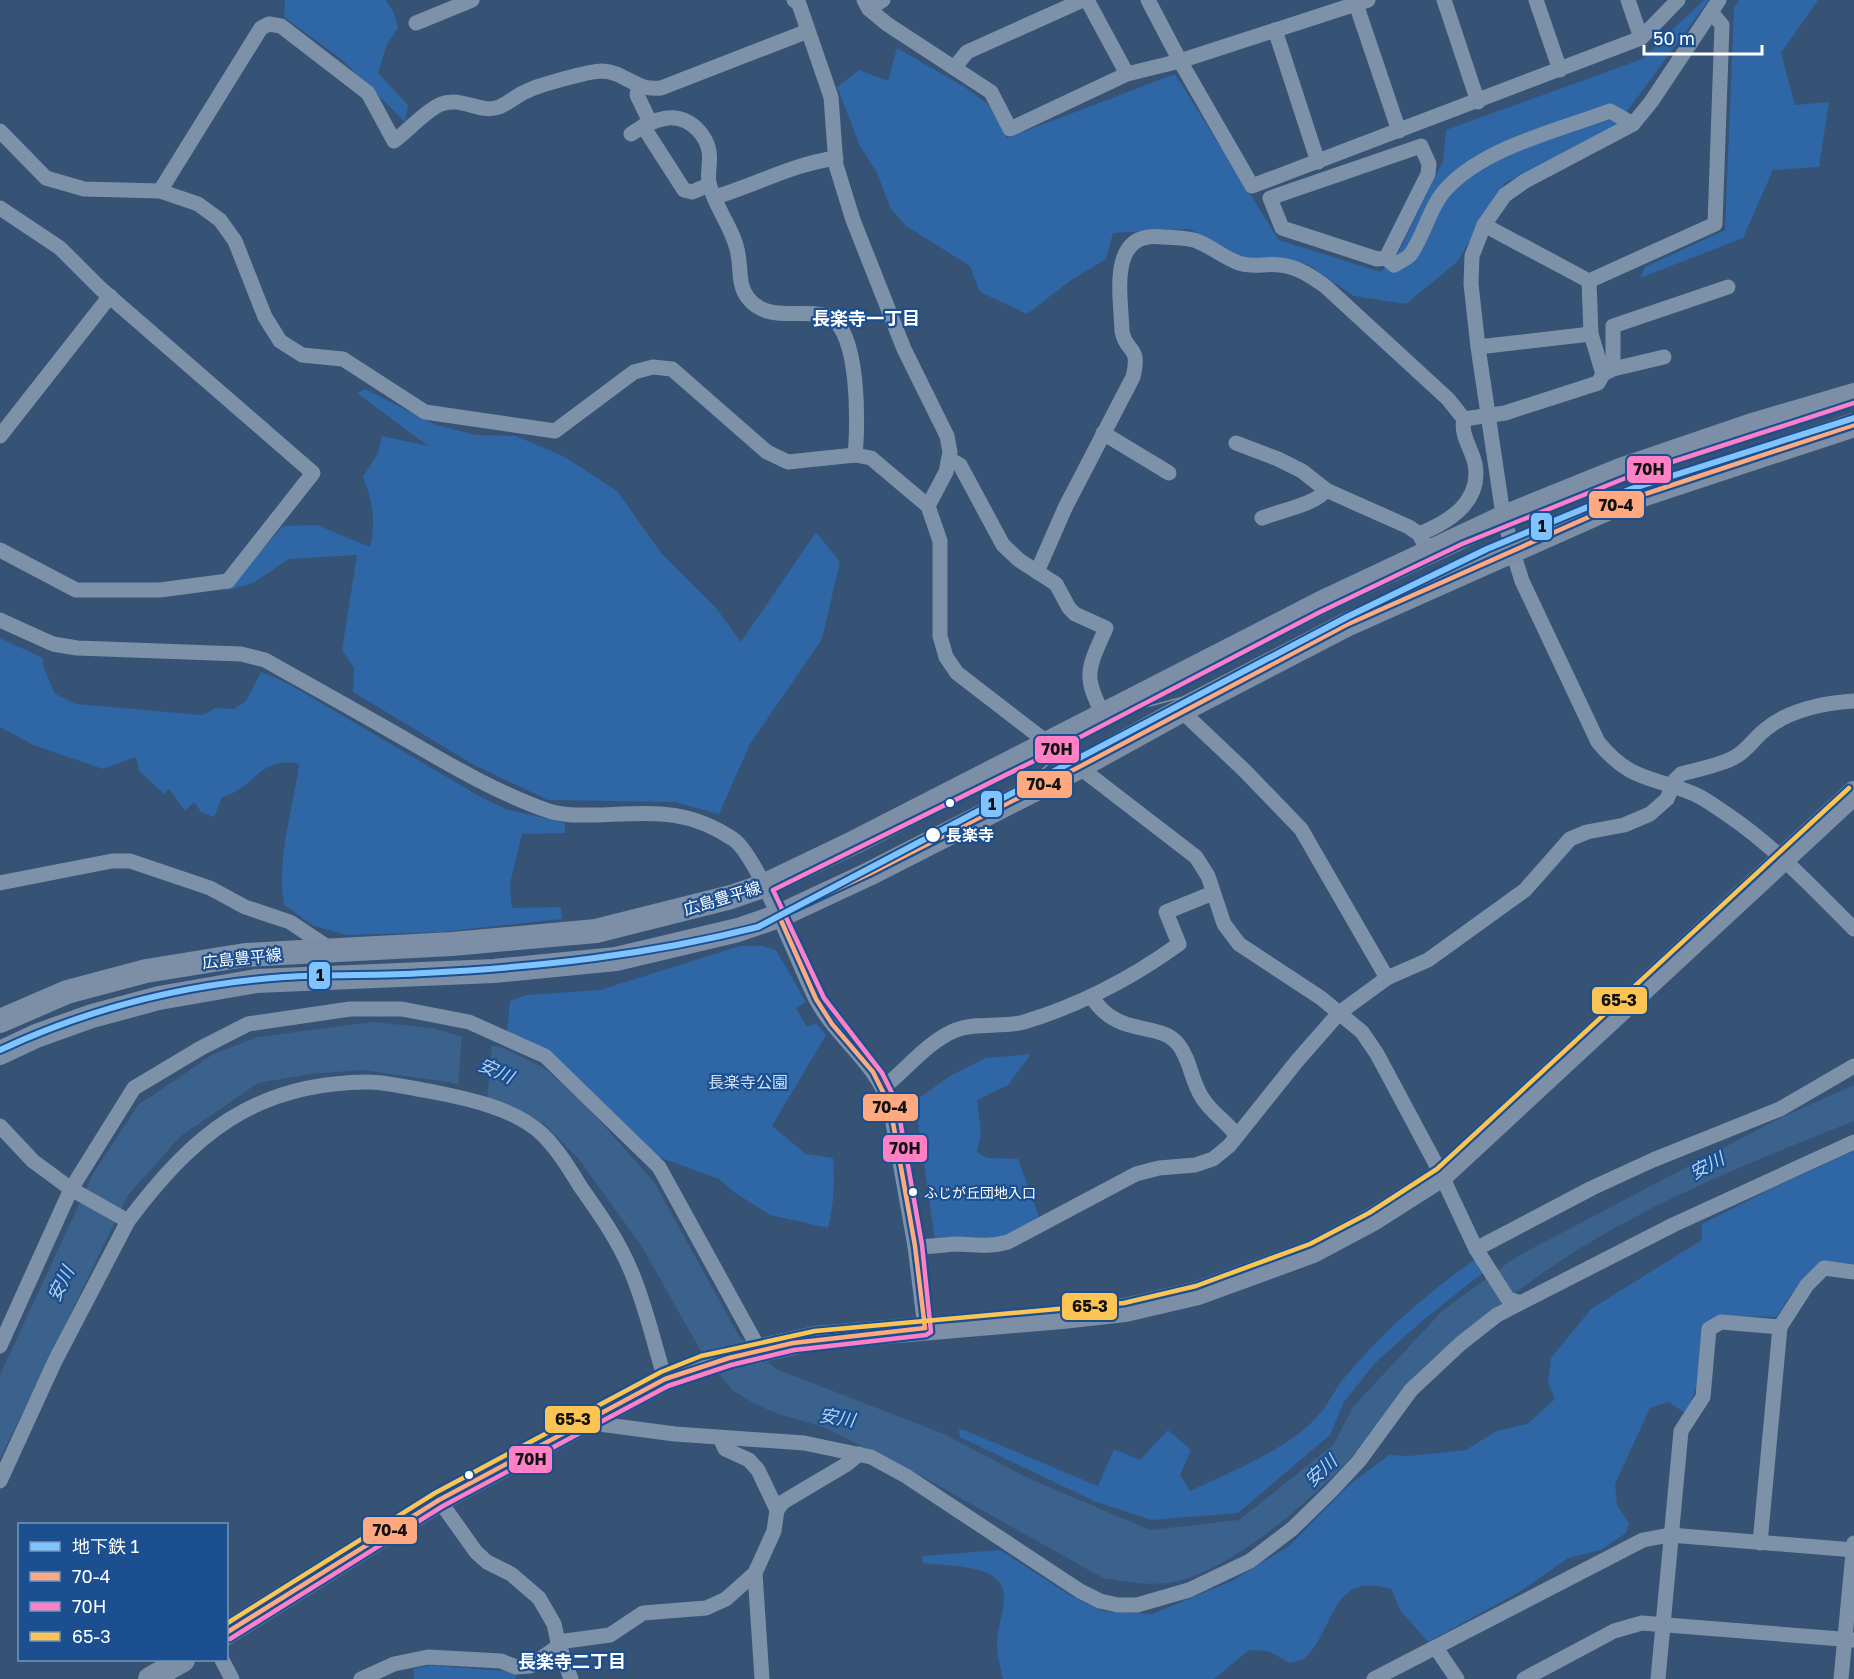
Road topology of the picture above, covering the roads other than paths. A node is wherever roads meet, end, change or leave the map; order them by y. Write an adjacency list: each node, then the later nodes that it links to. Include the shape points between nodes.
1 (472, 0): 13 (street)
2 (883, 0): 11 (street)
3 (1085, 0): 18 (street, via 968,52); 20 (street)
4 (1148, 0): 17 (street)
5 (1444, 0): 22 (street)
6 (1536, 0): 19 (street)
7 (1628, 0): 16 (street)
8 (1678, 0): 16 (street)
9 (798, 1): 15 (street)
10 (1362, 2): 14 (street); 26 (street)
11 (866, 4): 18 (street)
12 (1715, 6): 23 (street); 34 (street, via 1722,24 1715,224)
13 (416, 23)
14 (1275, 30): 17 (street); 28 (street)
15 (808, 31): 21 (street, via 661,88 645,90); 27 (street, via 831,97)
16 (1641, 38): 19 (street)
17 (1180, 62): 20 (street); 28 (street, via 1252,186)
18 (954, 68): 20 (street, via 991,92 1010,129)
19 (1560, 70): 22 (street)
20 (1127, 74)
21 (639, 86): 24 (street); 29 (street, via 614,72 599,71 528,90 498,107 481,109 451,101 439,105 394,141 368,93 281,26 269,24 261,28)
22 (1478, 102): 26 (street)
23 (1633, 124): 32 (street, via 1505,195); 33 (street, via 1610,111 1498,153 1447,187 1409,256 1394,265)
24 (641, 127): 30 (street, via 684,189); 30 (street, via 665,117 676,117 693,125 704,137 709,151)
25 (0, 131): 29 (street, via 46,178 84,189)
26 (1399, 131): 28 (street)
27 (836, 158): 30 (street, via 771,175 737,191); 49 (street, via 853,220 904,349 947,436)
28 (1318, 162)
29 (160, 191): 48 (street, via 198,204 220,220 235,241 265,316 280,340 302,355 344,359 425,412 555,431 634,372 653,367 672,369 767,452 788,462)
30 (712, 191): 48 (street, via 734,239 741,286 748,299 780,314 820,315 839,325 848,344 856,390)
31 (0, 208): 36 (street, via 60,248)
32 (1484, 225): 34 (street); 38 (street, via 1471,266)
33 (1386, 258): 33 (street, via 1377,259 1282,228 1270,198 1421,147 1429,164 1428,174)
34 (1589, 281): 37 (street)
35 (1728, 287): 40 (street, via 1613,326)
36 (110, 296): 46 (street); 57 (street, via 313,473 228,581 217,584 160,590 76,590)
37 (1591, 334): 38 (street); 40 (street)
38 (1478, 347): 42 (street)
39 (1664, 357): 40 (street)
40 (1608, 371): 42 (street, via 1598,383 1505,413)
41 (1854, 395): 53 (main road, 広島豊平線, via 1631,466)
42 (1488, 414): 43 (street); 53 (street)
43 (1464, 419): 45 (street, via 1448,399 1304,271 1279,264 1239,263 1196,240 1157,236 1133,242 1121,261 1123,338 1138,360); 55 (street, via 1466,441 1475,464 1475,488 1461,511)
44 (1854, 425): 56 (main road, 広島豊平線, via 1627,500)
45 (1103, 433): 50 (street); 58 (street)
46 (0, 436)
47 (1236, 443): 51 (street, via 1302,471)
48 (855, 455): 52 (street, via 871,458 886,468)
49 (949, 459): 52 (street); 58 (street, via 960,465 1003,545)
50 (1169, 473)
51 (1326, 490): 54 (street, via 1313,501); 55 (street, via 1361,504)
52 (928, 506): 63 (street, via 940,541 940,636 946,657 957,674)
53 (1504, 517): 55 (main road, 広島豊平線); 56 (street)
54 (1262, 518)
55 (1424, 543): 62 (main road, 広島豊平線, via 1327,600)
56 (1512, 549): 61 (main road, 広島豊平線, via 1346,625); 65 (street, via 1522,581 1598,742 1614,762 1633,775)
57 (0, 550)
58 (1037, 572): 62 (street, via 1056,584 1075,614 1106,628 1089,668 1090,689)
59 (0, 620): 69 (street, via 53,644 77,648 241,654 265,660 444,763 550,812 686,815 714,827 737,841)
60 (1854, 701): 65 (street, via 1794,713 1766,729 1733,758 1681,774)
61 (1184, 709): 64 (main road, 広島豊平線); 74 (street, via 1188,718 1301,829)
62 (1104, 716): 63 (main road, 広島豊平線)
63 (1049, 745): 64 (street); 69 (main road, 広島豊平線)
64 (1079, 767): 70 (street, via 1196,857); 71 (main road, 広島豊平線)
65 (1672, 786): 67 (street, via 1695,794 1729,816); 74 (street, via 1667,799 1650,814 1570,839 1525,890 1428,960)
66 (1854, 792): 67 (main road)
67 (1784, 859): 72 (street); 84 (main road)
68 (0, 884): 73 (street, via 112,861 130,861 210,888 245,907 290,922)
69 (763, 886): 71 (street); 73 (main road, 広島豊平線, via 596,931)
70 (1213, 893): 75 (street, via 1166,912 1179,944); 76 (street, via 1224,924 1239,944)
71 (778, 916): 78 (main road, 広島豊平線, via 738,930 616,959 494,971 256,981 159,998 93,1016); 80 (street, via 817,1000)
72 (1854, 929)
73 (334, 951): 77 (main road, 広島豊平線, via 245,955 146,971 67,992)
74 (1387, 978): 76 (street)
75 (1092, 997): 80 (street, via 1025,1021 956,1030 928,1047); 82 (street, via 1100,1010 1116,1021 1165,1035 1178,1044 1204,1101)
76 (1339, 1013): 82 (street); 84 (street, via 1362,1032 1377,1054)
77 (0, 1022)
78 (0, 1053)
79 (1854, 1066): 88 (street, via 1780,1109 1592,1188)
80 (884, 1087): 87 (street)
81 (0, 1126): 85 (street, via 33,1161)
82 (1237, 1136): 87 (street, via 1214,1159 1136,1174 1008,1242 990,1247)
83 (1854, 1142): 90 (street)
84 (1442, 1175): 88 (street); 94 (main road, via 1313,1251 1198,1293 1125,1310)
85 (71, 1189): 86 (street); 92 (street); 96 (street, via 134,1088 248,1024 350,1009 402,1009 469,1022 545,1056 659,1167)
86 (124, 1219): 97 (street, via 184,1153 235,1115 267,1098 301,1088 368,1082 486,1105 521,1120 541,1134 558,1152 609,1229 631,1271); 101 (street)
87 (915, 1246): 94 (street)
88 (1478, 1252): 90 (street)
89 (1854, 1272): 93 (street, via 1824,1269 1807,1285)
90 (1513, 1301): 100 (street, via 1411,1390 1359,1461 1284,1535 1240,1566 1189,1590 1137,1605 1100,1601 1080,1591 906,1476)
91 (0, 1309): 92 (street)
92 (14, 1317): 95 (street)
93 (1780, 1327): 104 (street, via 1721,1322 1709,1329 1703,1397 1681,1431); 105 (street)
94 (926, 1328): 96 (main road, via 816,1338)
95 (0, 1346)
96 (759, 1349): 97 (main road, via 704,1363)
97 (665, 1379): 98 (main road)
98 (584, 1422): 99 (street); 102 (main road)
99 (720, 1438): 100 (street, via 804,1443); 103 (street, via 725,1449 749,1460 758,1470)
100 (859, 1454): 103 (street, via 783,1502)
101 (0, 1481)
102 (439, 1500): 110 (main road); 112 (street, via 476,1552 539,1598 554,1624)
103 (777, 1510): 108 (street, via 774,1531)
104 (1670, 1535): 105 (street); 109 (street); 113 (street, via 1643,1540)
105 (1760, 1543): 107 (street)
106 (1854, 1543): 107 (street)
107 (1854, 1550): 111 (street)
108 (755, 1573): 112 (street, via 726,1599 706,1608 643,1613 610,1635); 120 (street)
109 (1662, 1624): 111 (street); 123 (street, via 1642,1623 1614,1631); 124 (street)
110 (228, 1632)
111 (1849, 1640): 125 (street)
112 (558, 1642): 118 (street, via 556,1648 530,1666 428,1657 394,1664); 119 (street)
113 (1436, 1648): 121 (street); 122 (street)
114 (180, 1661): 116 (main road)
115 (223, 1661): 117 (street)
116 (150, 1679)
117 (232, 1679)
118 (361, 1679)
119 (571, 1679)
120 (762, 1679)
121 (1374, 1679)
122 (1458, 1679)
123 (1524, 1679)
124 (1658, 1679)
125 (1841, 1679)

